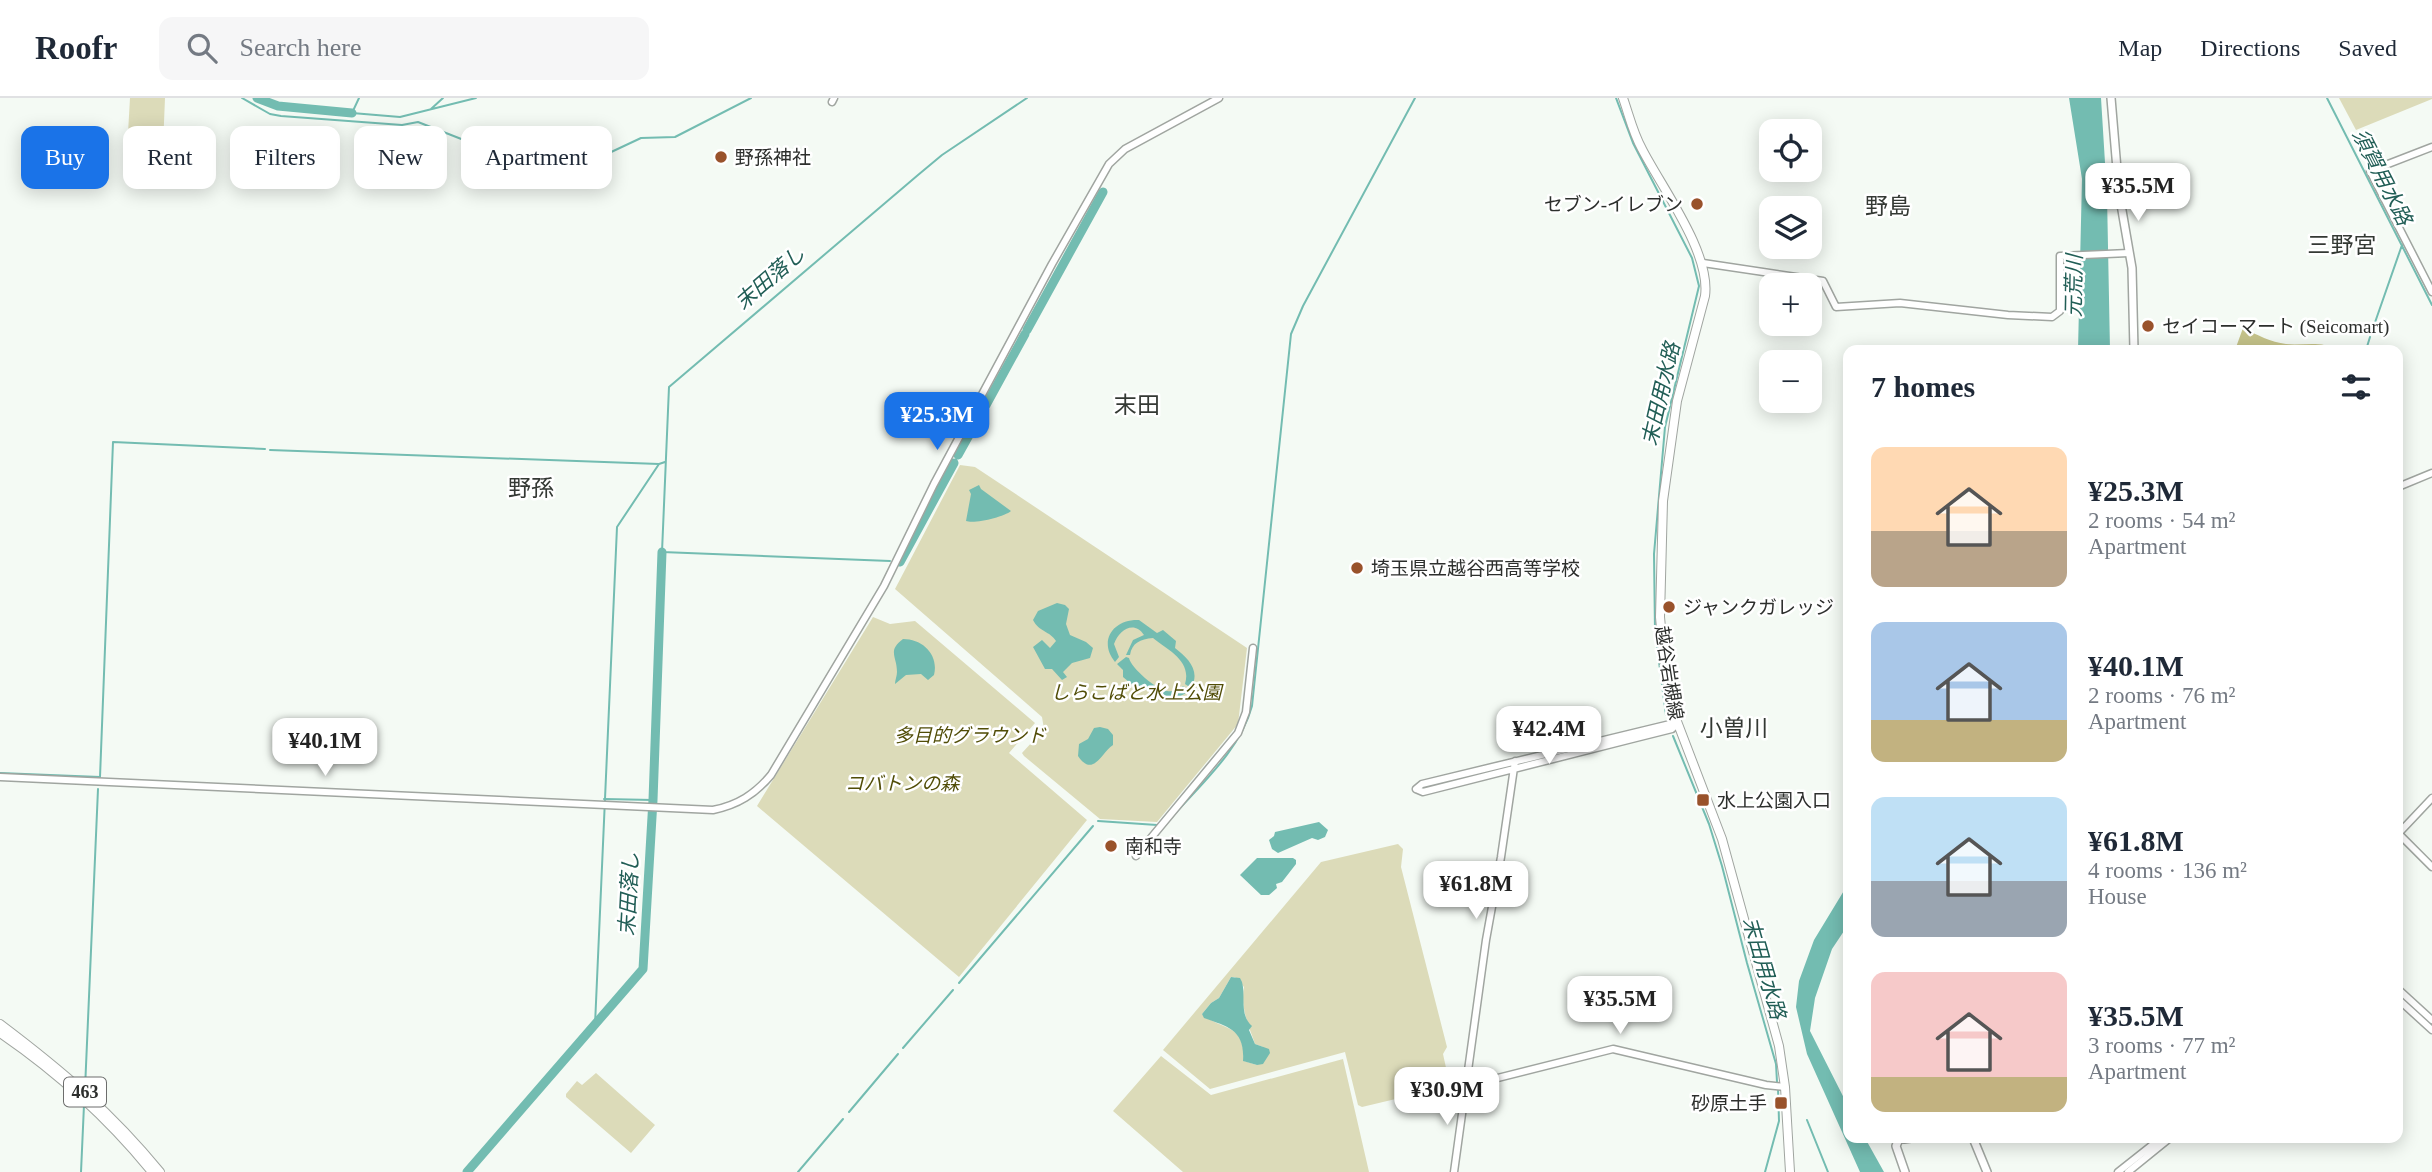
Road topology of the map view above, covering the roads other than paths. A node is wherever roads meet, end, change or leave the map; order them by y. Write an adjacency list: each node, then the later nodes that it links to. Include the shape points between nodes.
1 (1219, 98): 15 (street, via 1125,149 1109,164 934,484 884,586 771,775 754,793 713,810)
2 (1623, 98): 6 (main road, 越谷岩槻線, via 1641,147)
3 (2111, 98): 5 (main road)
4 (2432, 147): 7 (street, via 2370,171)
5 (2129, 253): 6 (street, via 2060,256 2060,311 2052,317 1900,303 1836,307 1823,281); 8 (main road)
6 (1703, 263): 12 (main road, 越谷岩槻線, via 1707,287 1677,401 1661,518 1660,617)
7 (2432, 292)
8 (2134, 345)
9 (2432, 473): 10 (street)
10 (2403, 485)
11 (1253, 648): 19 (street, via 1246,712 1238,733)
12 (1677, 724): 13 (street); 14 (street); 28 (main road, 越谷岩槻線, via 1722,839 1779,1046)
13 (1515, 761): 14 (street); 14 (street, via 1416,789 1423,792)
14 (1514, 769): 27 (street)
15 (0, 777)
16 (2432, 798): 17 (street)
17 (2403, 828)
18 (2403, 838): 20 (street)
19 (1136, 856)
20 (2432, 867)
21 (2403, 994): 23 (street)
22 (2403, 1004): 25 (street)
23 (2432, 1020)
24 (0, 1024): 34 (main road, 463, via 75,1082)
25 (2432, 1030)
26 (0, 1033): 33 (main road, 463, via 77,1093)
27 (1466, 1086): 28 (street, via 1613,1049); 35 (street)
28 (1780, 1087): 36 (main road, 越谷岩槻線)
29 (1897, 1143): 37 (main road)
30 (1975, 1143): 38 (main road)
31 (2155, 1143): 39 (street)
32 (2164, 1143): 40 (street)
33 (152, 1172)
34 (160, 1172)
35 (1454, 1172)
36 (1790, 1172)
37 (1906, 1172)
38 (1987, 1172)
39 (2118, 1172)
40 (2128, 1172)

